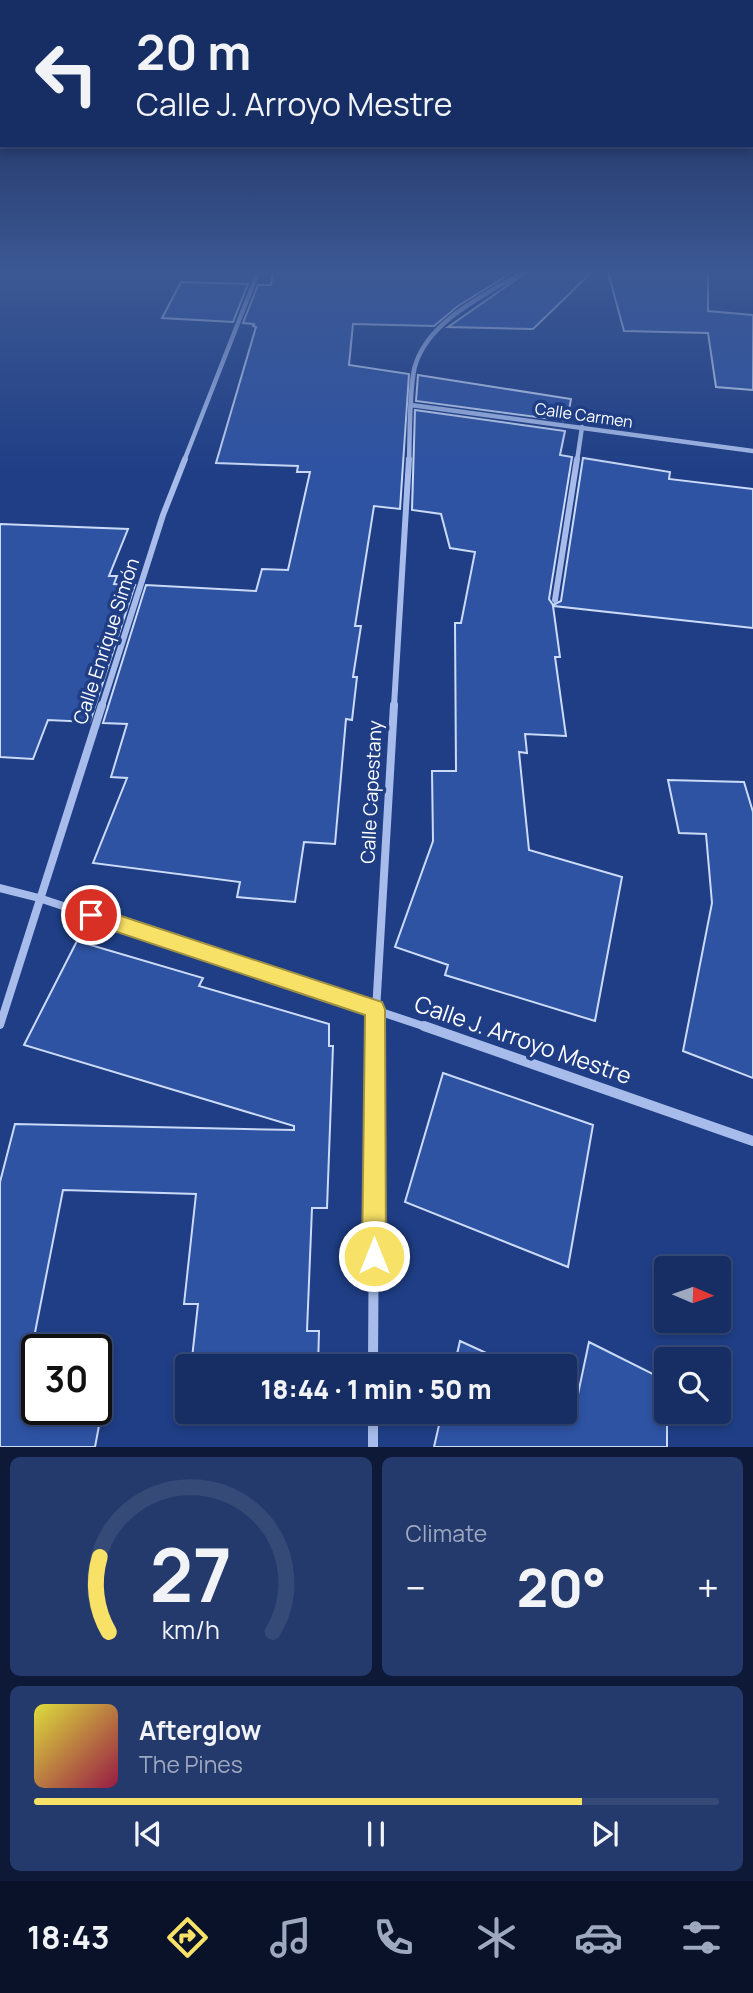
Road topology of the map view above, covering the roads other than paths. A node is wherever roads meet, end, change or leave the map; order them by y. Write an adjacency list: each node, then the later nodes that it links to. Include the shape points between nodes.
1 (232, 340): 8 (street, Calle Enrique Simón, via 163,515)
2 (429, 340): 3 (street, Calle Capestany, via 415,364)
3 (411, 405): 4 (street, Calle Carmen); 9 (street, Calle Capestany)
4 (582, 427): 5 (street, Calle Carmen); 6 (street)
5 (753, 451)
6 (555, 600)
7 (0, 888): 8 (street, Calle J. Arroyo Mestre)
8 (39, 898): 9 (street, Calle J. Arroyo Mestre); 10 (street, Calle Enrique Simón)
9 (375, 1009): 11 (street, Calle J. Arroyo Mestre); 12 (street, Calle Capestany)
10 (0, 1024)
11 (753, 1141)
12 (373, 1354)
13 (373, 1424): 14 (street)
14 (373, 1447)

